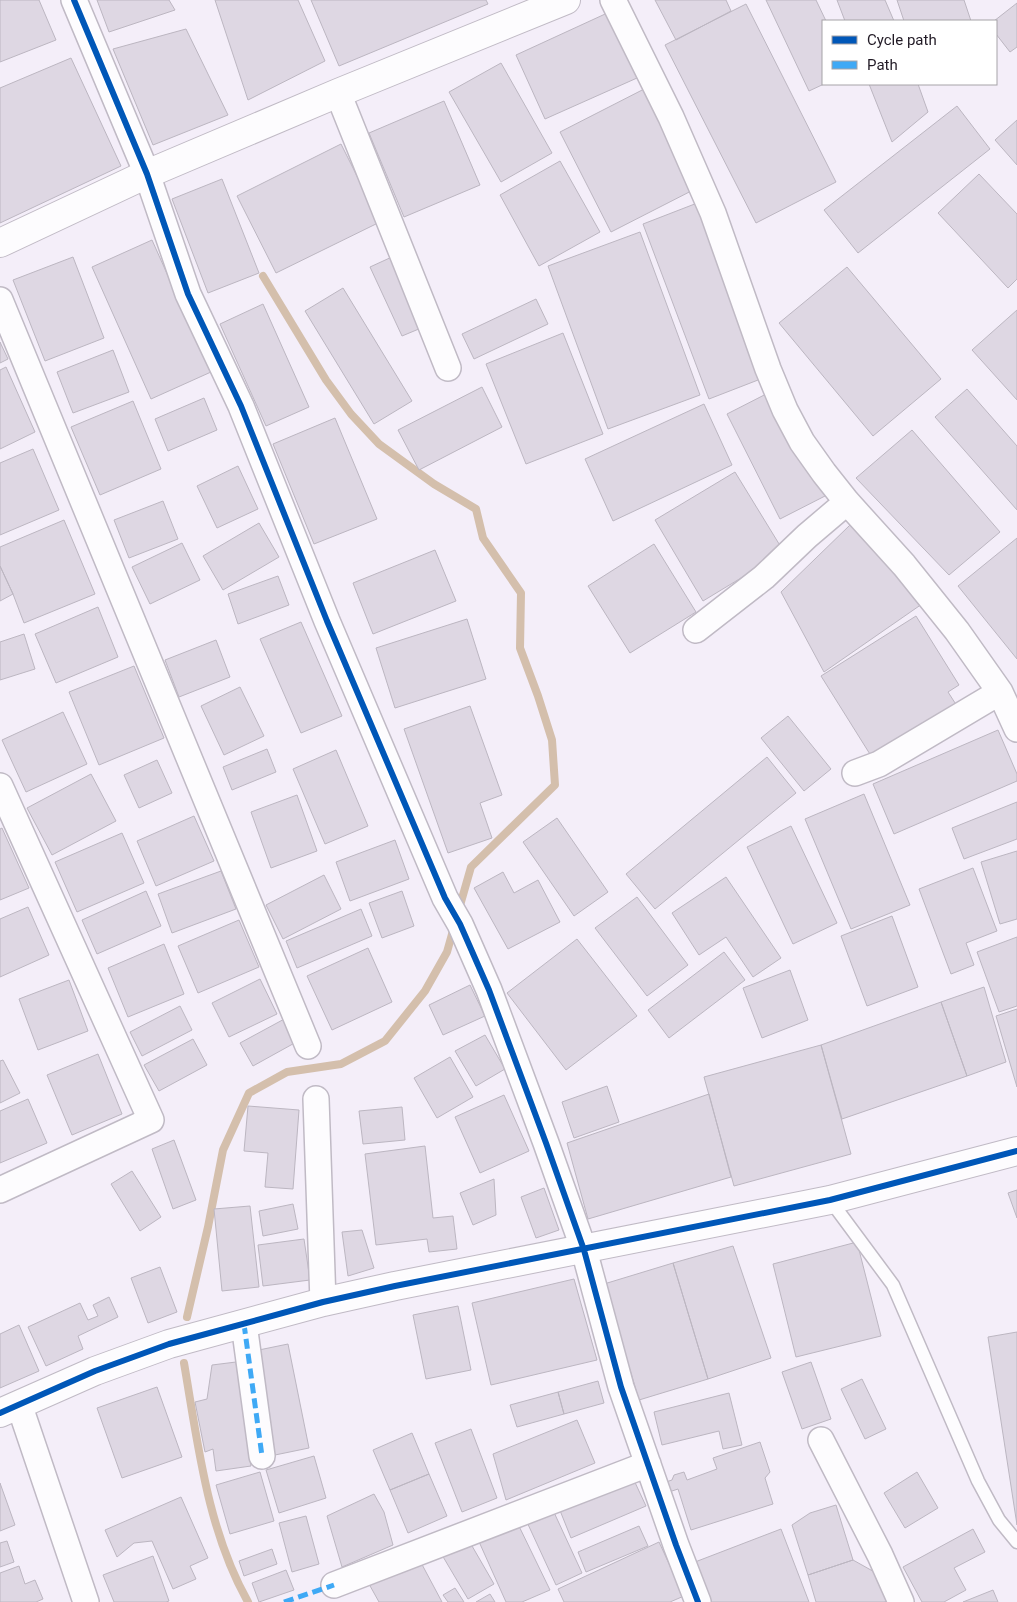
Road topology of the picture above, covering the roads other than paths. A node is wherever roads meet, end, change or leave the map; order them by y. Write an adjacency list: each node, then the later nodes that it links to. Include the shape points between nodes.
1 (74, 0): 5 (street)
2 (566, 0): 4 (street)
3 (613, 0): 9 (street, via 671,117 713,214 768,370 786,410 802,442)
4 (338, 93): 5 (street); 8 (street)
5 (147, 174): 6 (street); 20 (street, via 188,294 241,406 445,898 490,990)
6 (0, 243)
7 (0, 300): 15 (street)
8 (448, 368)
9 (847, 502): 10 (street, via 764,577); 11 (street, via 904,565)
10 (696, 630)
11 (1000, 692): 12 (street); 13 (street, via 879,764)
12 (1017, 729)
13 (855, 773)
14 (0, 786): 18 (street, via 151,1120)
15 (308, 1046)
16 (316, 1099): 21 (street)
17 (1017, 1151): 19 (street)
18 (0, 1190)
19 (830, 1200): 20 (street); 27 (lane, via 893,1285 978,1481 999,1520)
20 (584, 1250): 21 (street); 26 (street, via 621,1387)
21 (324, 1302): 22 (street)
22 (244, 1324): 23 (street, via 169,1344 95,1371); 25 (street)
23 (10, 1409): 29 (street)
24 (821, 1440): 31 (street)
25 (262, 1456)
26 (648, 1464): 28 (street); 30 (street)
27 (1017, 1542)
28 (334, 1585)
29 (86, 1602)
30 (698, 1602)
31 (901, 1602)

